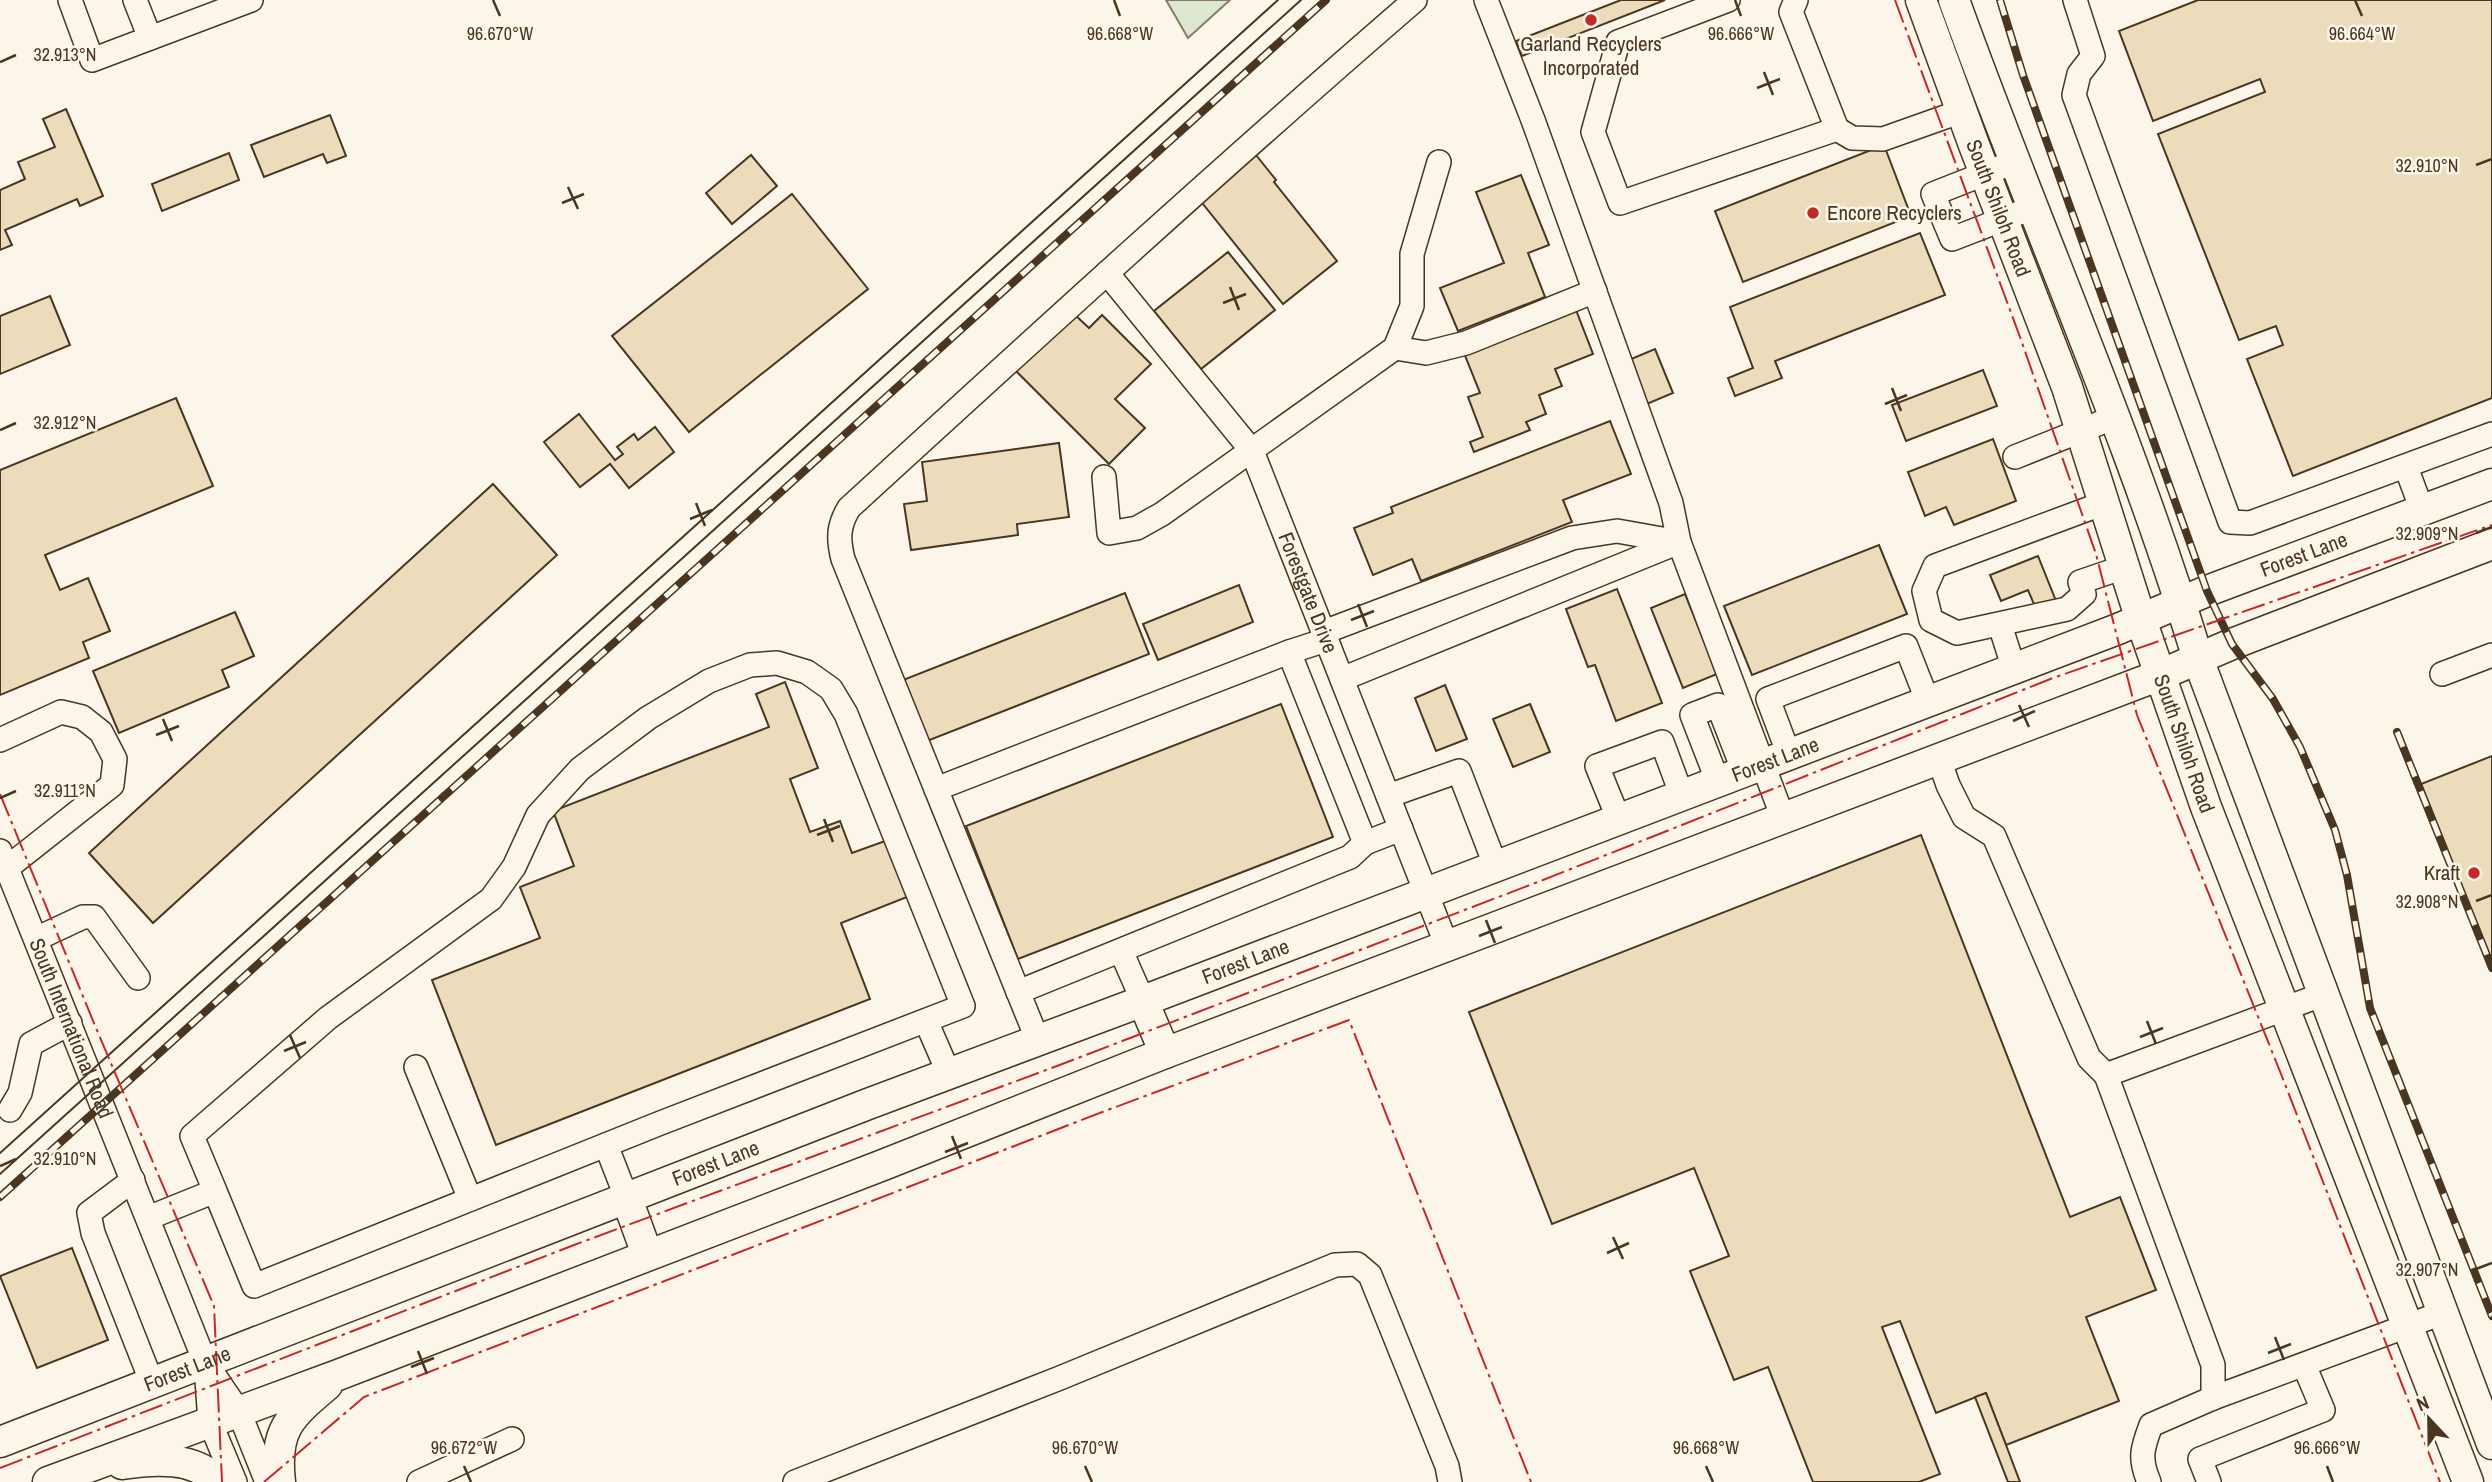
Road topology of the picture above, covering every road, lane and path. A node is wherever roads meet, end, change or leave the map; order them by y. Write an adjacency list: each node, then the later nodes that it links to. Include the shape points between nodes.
1 (70, 0): 12 (street, via 92,60)
2 (135, 0): 12 (street)
3 (251, 0): 11 (street)
4 (1415, 0): 20 (street)
5 (1486, 0): 21 (street)
6 (1728, 0): 14 (street, via 1618,42 1593,132 1620,203)
7 (1796, 0): 14 (street, via 1791,12)
8 (1922, 0): 13 (main road, South Shiloh Road)
9 (1954, 0): 16 (main road, South Shiloh Road)
10 (2075, 0): 28 (street, via 2093,56 2079,74 2074,94 2230,522 2250,523)
11 (209, 7): 12 (street)
12 (150, 38)
13 (1962, 111): 14 (street, via 1883,139 1852,138); 17 (main road, South Shiloh Road)
14 (1837, 129)
15 (1439, 162): 22 (street, via 1412,254 1412,306)
16 (2014, 162): 17 (street); 18 (main road, South Shiloh Road)
17 (1985, 173): 19 (main road, South Shiloh Road); 19 (street, via 1933,194 1952,239)
18 (2032, 208): 19 (street); 23 (main road, South Shiloh Road)
19 (2002, 219): 24 (main road, South Shiloh Road)
20 (1107, 273): 26 (street, Forestgate Drive); 53 (street, via 849,508 841,521 843,559)
21 (1595, 291): 22 (street, via 1466,343 1426,353); 33 (street, via 1671,503)
22 (1395, 348): 26 (street)
23 (2115, 417): 24 (street); 36 (main road, South Shiloh Road)
24 (2081, 430): 27 (street); 31 (main road, South Shiloh Road)
25 (2492, 434): 28 (street)
26 (1252, 451): 29 (street, via 1162,514 1137,528 1109,533); 40 (street, Forestgate Drive)
27 (2015, 457)
28 (2406, 467): 32 (street)
29 (1104, 477)
30 (2492, 484): 32 (main road, Forest Lane)
31 (2104, 503): 35 (main road, South Shiloh Road); 39 (street, via 1935,566 1924,591 1931,620 1957,634)
32 (2422, 510): 36 (main road, Forest Lane)
33 (1679, 542): 40 (street, via 1617,531 1572,538); 48 (street); 52 (street)
34 (2492, 544): 44 (main road)
35 (2124, 566): 37 (street, via 2080,582 2084,594); 38 (main road, South Shiloh Road)
36 (2181, 602): 38 (main road, Forest Lane); 44 (main road, South Shiloh Road)
37 (2067, 609): 39 (street); 41 (street)
38 (2141, 620): 41 (main road, Forest Lane); 47 (main road, South Shiloh Road)
39 (2000, 625): 45 (street)
40 (1325, 636): 42 (street); 48 (street, Forestgate Drive)
41 (2080, 643): 45 (main road, Forest Lane)
42 (1289, 652): 53 (street); 59 (street)
43 (2492, 655): 46 (street)
44 (2198, 659): 47 (main road); 68 (main road, South Shiloh Road)
45 (2014, 669): 49 (main road, Forest Lane)
46 (2442, 674)
47 (2160, 675): 51 (main road); 70 (main road, South Shiloh Road)
48 (1342, 679): 54 (street, Forestgate Drive)
49 (1928, 702): 52 (main road, Forest Lane); 52 (street, via 1906,646 1768,699)
50 (0, 740): 60 (street, via 61,712 82,718 101,732 115,759 112,785)
51 (1939, 759): 56 (main road); 77 (street, via 1964,817 1994,836 2089,1058)
52 (1753, 769): 55 (main road, Forest Lane); 56 (street)
53 (936, 789): 67 (street)
54 (1388, 796): 58 (street, Forestgate Drive); 61 (street, via 1459,771)
55 (1682, 796): 57 (main road, Forest Lane); 57 (street, via 1662,742 1597,766)
56 (1783, 818): 64 (main road)
57 (1619, 820): 61 (main road, Forest Lane)
58 (1401, 829): 59 (street); 62 (street, Forestgate Drive)
59 (1365, 844): 65 (street, via 1350,857)
60 (3, 860): 63 (street, South International Road)
61 (1496, 867): 62 (main road, Forest Lane)
62 (1426, 892): 64 (street, Forestgate Drive); 69 (main road, Forest Lane)
63 (36, 939): 66 (street, via 83,917 94,917); 72 (street, South International Road)
64 (1447, 946): 74 (main road)
65 (1121, 951): 67 (street); 69 (street)
66 (138, 978)
67 (1018, 992): 73 (street)
68 (2324, 994): 70 (street); 86 (main road, South Shiloh Road)
69 (1143, 1001): 73 (main road, Forest Lane); 74 (main road)
70 (2285, 1009): 77 (street); 87 (main road, South Shiloh Road)
71 (926, 1021): 76 (street); 79 (street); 81 (street, via 963,1006 846,714 831,689 807,672 777,663 750,664 709,681 648,718 580,769 538,815 514,867 491,899 328,1018 191,1136)
72 (70, 1023): 78 (street, via 31,1044); 80 (street, South International Road)
73 (1038, 1041): 76 (main road, Forest Lane)
74 (1165, 1054): 85 (main road)
75 (416, 1067): 82 (street)
76 (949, 1074): 83 (main road, Forest Lane)
77 (2106, 1075): 92 (street, via 2213,1365)
78 (10, 1110)
79 (606, 1145): 82 (street); 83 (street)
80 (132, 1180): 84 (street, South International Road); 91 (street, via 89,1213)
81 (215, 1191): 82 (street, via 254,1286); 84 (street)
82 (470, 1199)
83 (627, 1199): 85 (main road); 88 (main road, Forest Lane)
84 (148, 1218): 88 (street, South International Road)
85 (648, 1254): 90 (main road)
86 (2442, 1313): 87 (street); 97 (main road, South Shiloh Road)
87 (2408, 1327): 89 (street); 108 (main road, South Shiloh Road)
88 (205, 1362): 91 (main road, Forest Lane); 93 (street, South International Road); 94 (street, South International Road)
89 (2304, 1365): 92 (street); 107 (street, via 2323,1410 2200,1458)
90 (338, 1375): 93 (main road); 102 (main road, via 287,1424 280,1442)
91 (152, 1383): 96 (main road, Forest Lane)
92 (2213, 1398): 106 (street, via 2151,1425 2142,1465)
93 (239, 1412): 94 (main road); 101 (street, South International Road)
94 (210, 1422): 98 (main road); 100 (street, South International Road)
95 (512, 1439): 103 (street)
96 (0, 1442)
97 (2492, 1444)
98 (61, 1477): 99 (main road, via 128,1463 176,1461 197,1465)
99 (218, 1482)
100 (235, 1482)
101 (267, 1482)
102 (280, 1482)
103 (419, 1482)
104 (794, 1482): 105 (street, via 1335,1265 1357,1264 1370,1275)
105 (1450, 1482)
106 (2149, 1482)
107 (2209, 1482)
108 (2468, 1482)

